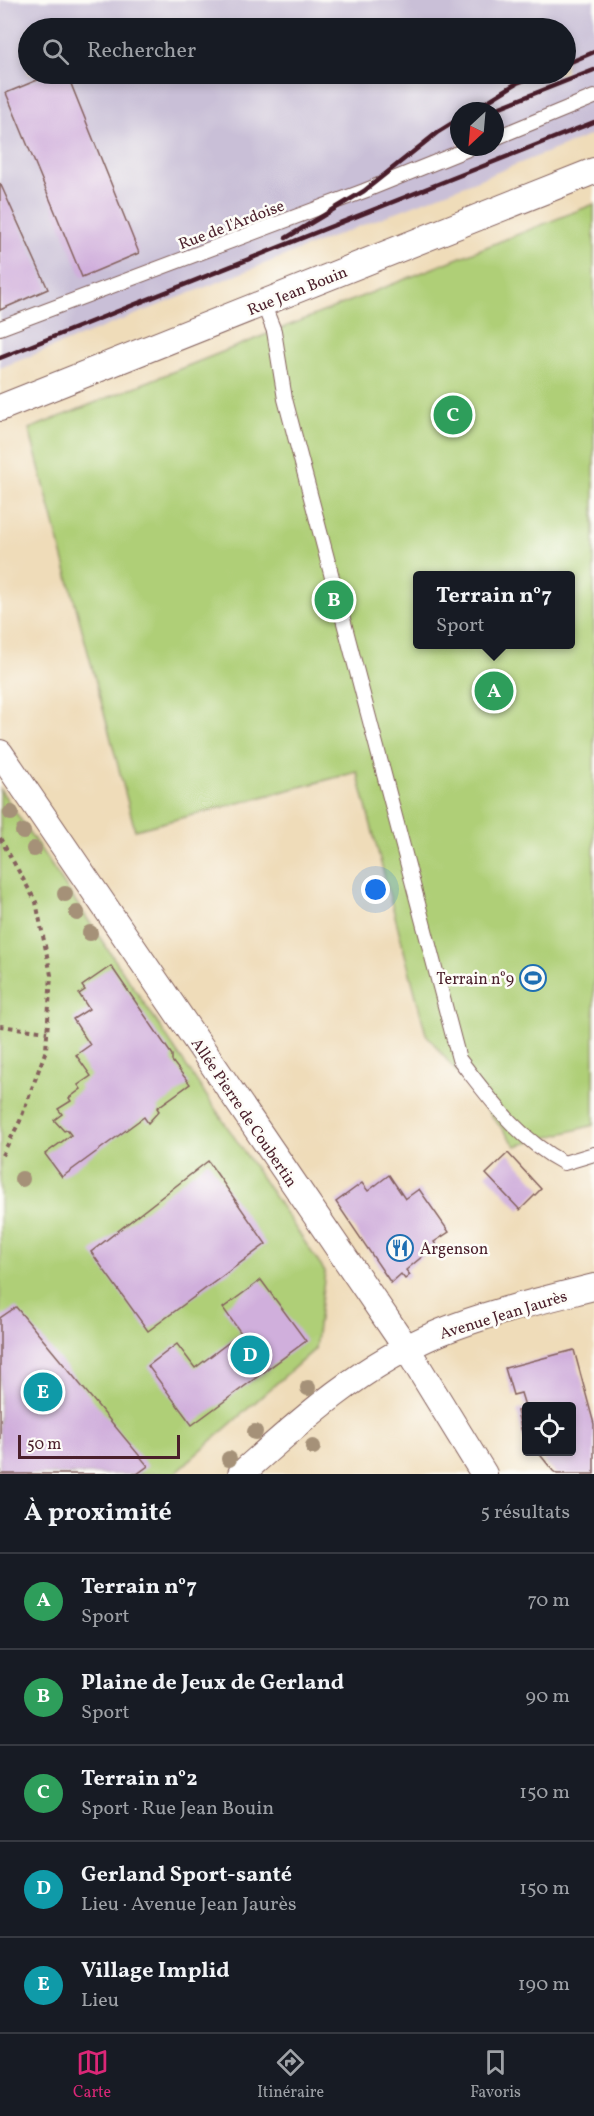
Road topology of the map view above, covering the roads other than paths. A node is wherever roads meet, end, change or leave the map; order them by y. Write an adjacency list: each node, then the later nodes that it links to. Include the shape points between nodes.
1 (594, 98): 2 (lane)
2 (504, 134)
3 (451, 156): 6 (lane, Rue de l'Ardoise)
4 (594, 171): 5 (street, Rue Jean Bouin)
5 (263, 303): 7 (street, Rue Jean Bouin); 9 (lane, via 274,331 285,399 459,1059 507,1120 539,1150 564,1163)
6 (0, 328)
7 (0, 408)
8 (0, 753): 11 (street, Allée Pierre de Coubertin)
9 (594, 1154)
10 (592, 1291): 11 (street, Avenue Jean Jaurès, via 505,1310 440,1332)
11 (407, 1349): 12 (street, Avenue Jean Jaurès, via 340,1391); 13 (street, Allée Pierre de Coubertin)
12 (241, 1474)
13 (484, 1474)

